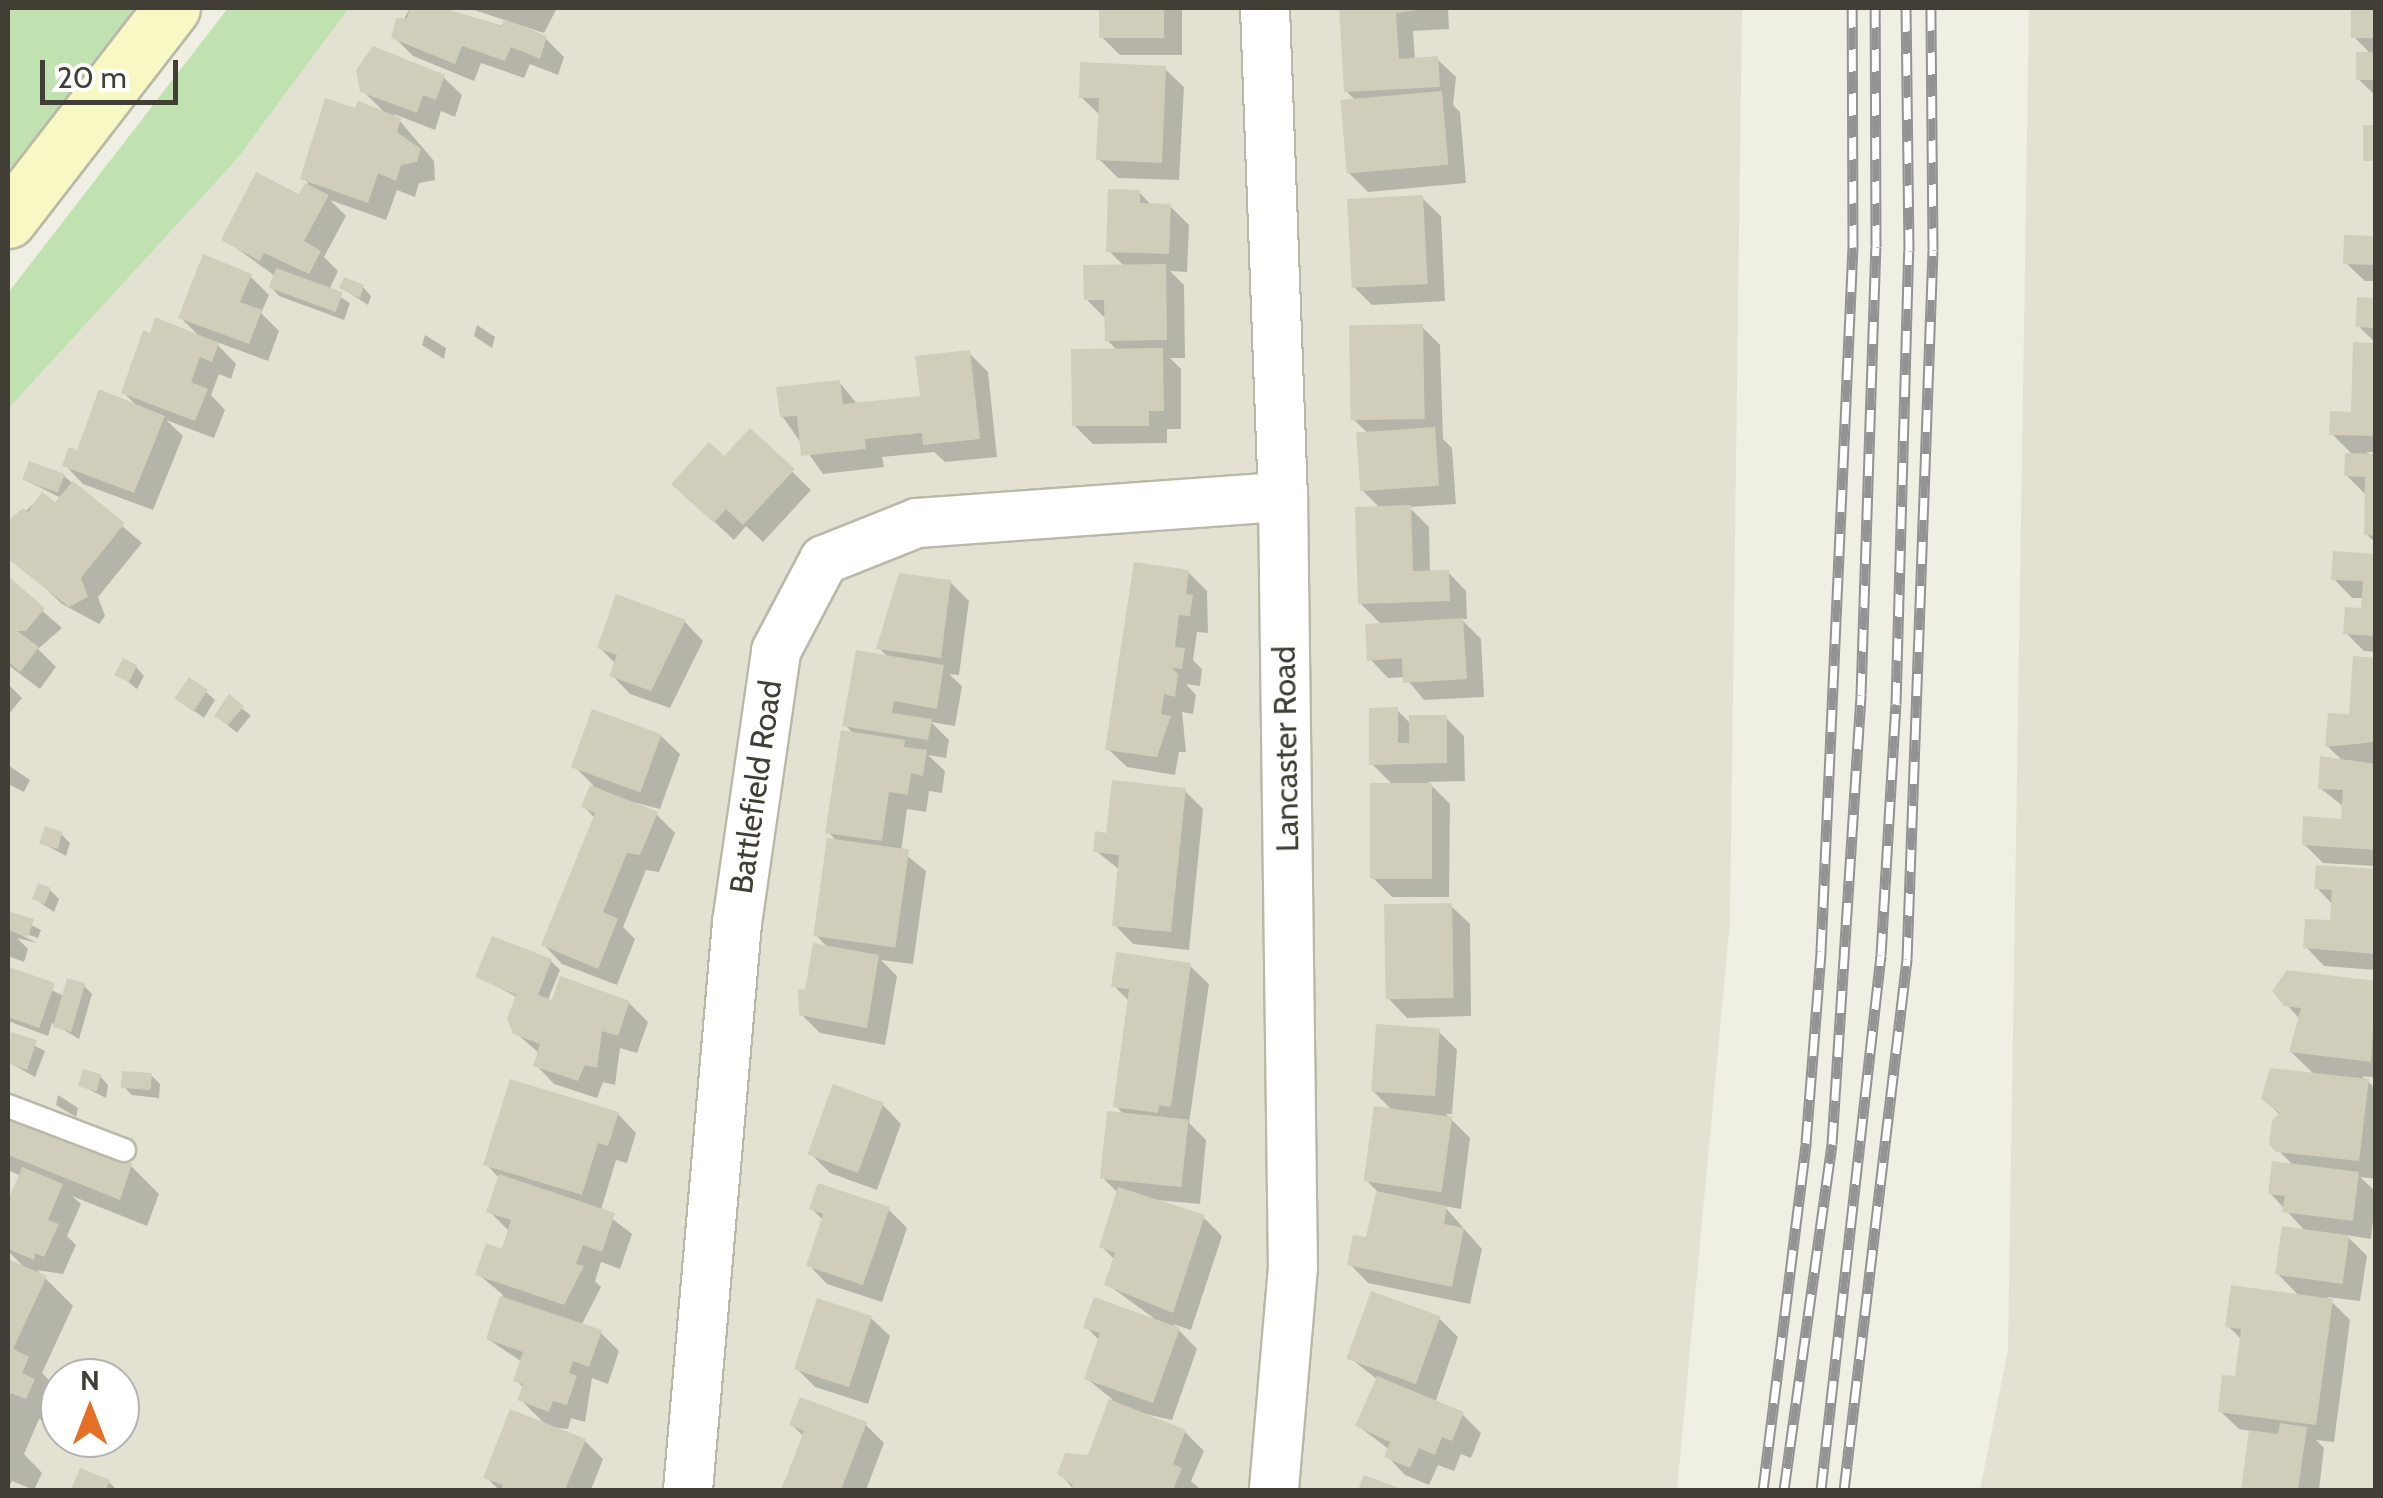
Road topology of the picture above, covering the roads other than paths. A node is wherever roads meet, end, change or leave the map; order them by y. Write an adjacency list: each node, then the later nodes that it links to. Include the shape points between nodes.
1 (172, 8): 3 (main road)
2 (1265, 8): 4 (street, Lancaster Road)
3 (8, 220)
4 (1283, 497): 7 (street, Battlefield Road, via 917,523 824,560 776,650 773,670 737,923); 8 (street, Lancaster Road, via 1293,1267)
5 (8, 1106): 6 (lane)
6 (124, 1150)
7 (688, 1490)
8 (1274, 1490)

